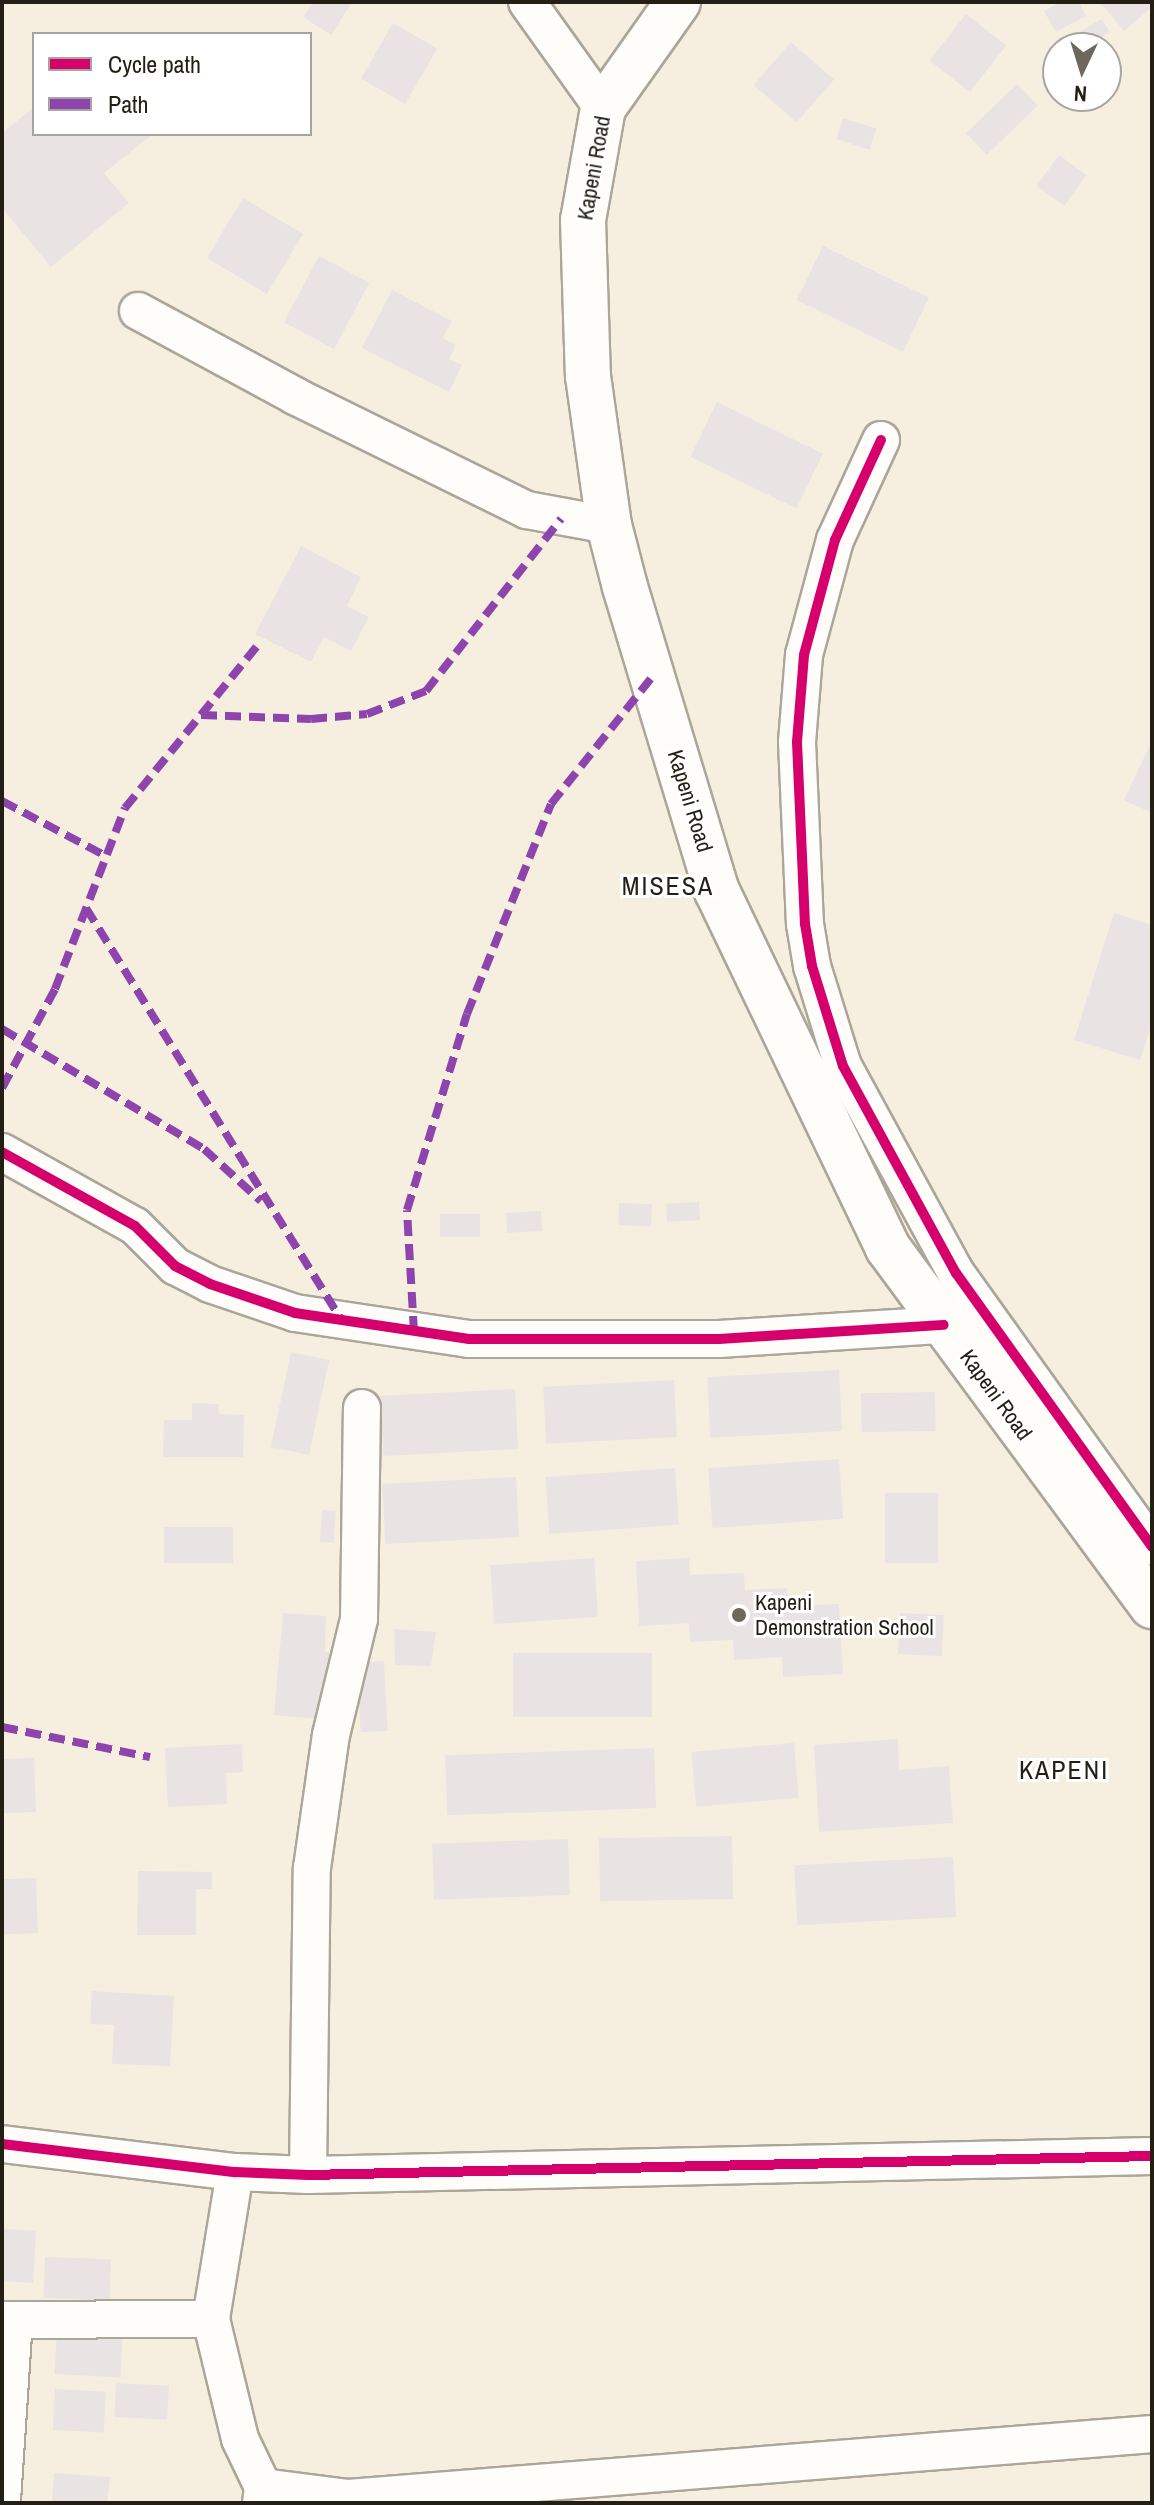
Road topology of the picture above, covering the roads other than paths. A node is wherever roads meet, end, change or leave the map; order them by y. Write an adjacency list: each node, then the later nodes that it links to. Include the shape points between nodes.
1 (527, 2): 3 (street)
2 (678, 2): 3 (main road, Kapeni Road)
3 (603, 108): 6 (main road, Kapeni Road, via 583,220 583,282 588,376)
4 (138, 311): 6 (street, via 295,396 527,510)
5 (881, 440): 10 (street, via 835,540 804,655 797,742 805,924 812,966 843,1066 956,1273)
6 (609, 525): 8 (main road, Kapeni Road, via 717,891 888,1248)
7 (2, 1152): 8 (street, via 135,1226 175,1266 210,1284 307,1315 469,1339 719,1339)
8 (944, 1325): 11 (main road, Kapeni Road)
9 (362, 1408): 15 (street, via 359,1619 331,1735 312,1868)
10 (1152, 1547)
11 (1152, 1606)
12 (2, 2144): 14 (street)
13 (1152, 2156): 15 (street)
14 (235, 2172): 15 (street); 16 (street)
15 (308, 2175)
16 (211, 2319): 17 (street); 19 (street, via 240,2439)
17 (8, 2320): 20 (street)
18 (1152, 2434): 19 (street, via 348,2498)
19 (262, 2495)
20 (2, 2500)

